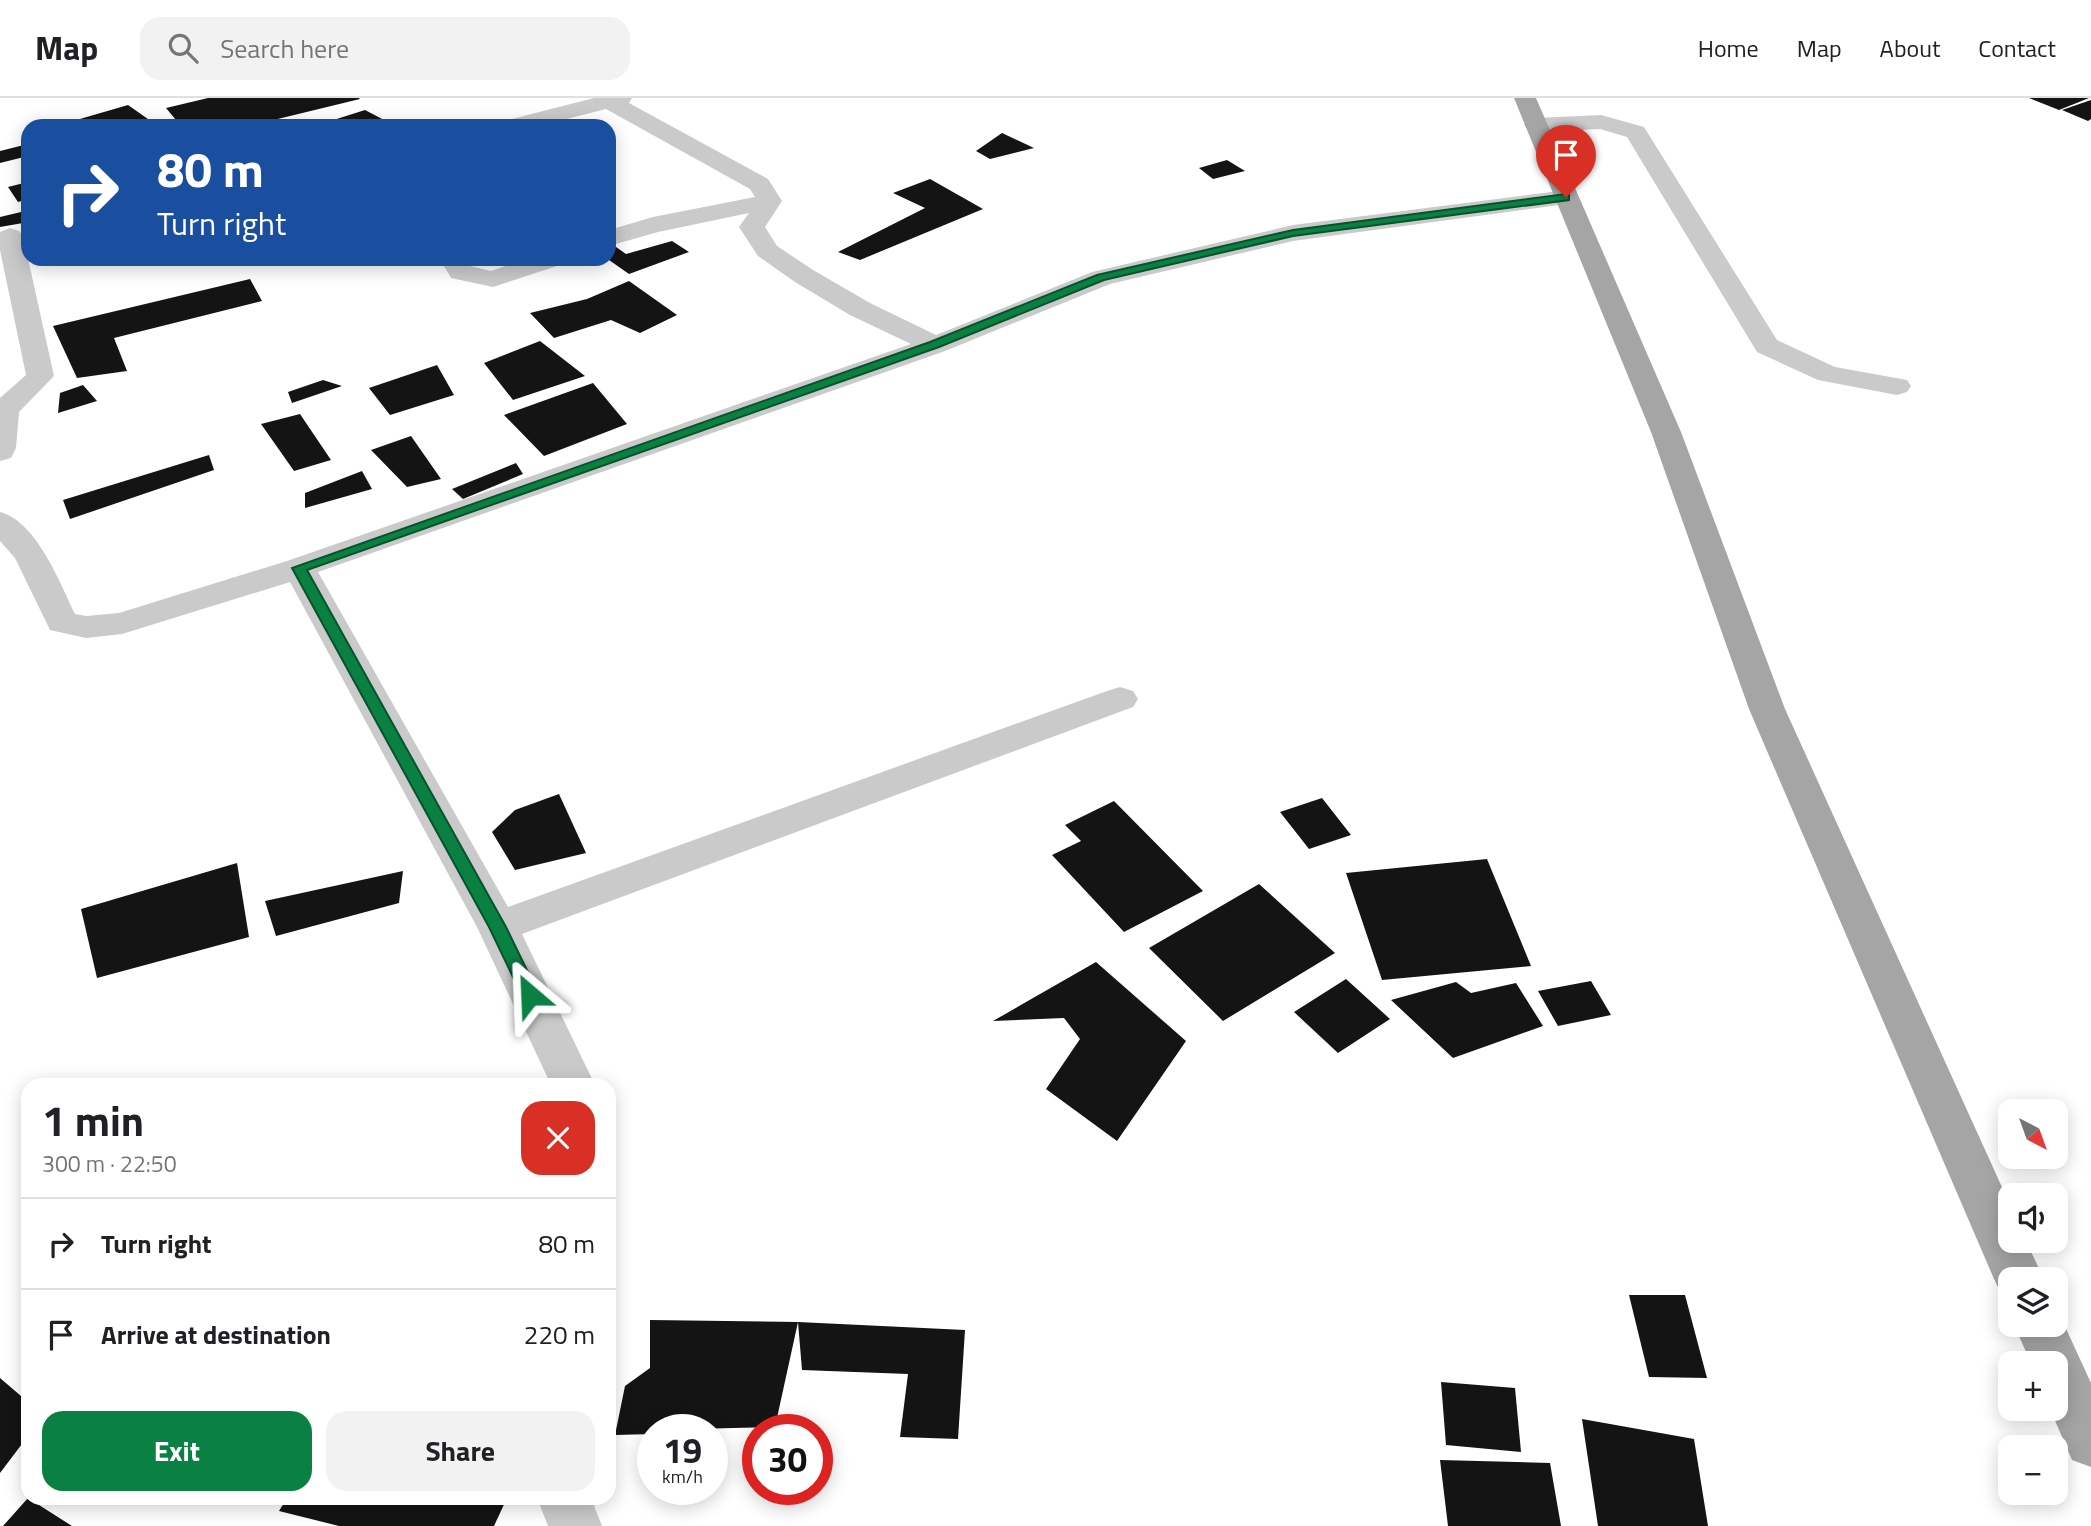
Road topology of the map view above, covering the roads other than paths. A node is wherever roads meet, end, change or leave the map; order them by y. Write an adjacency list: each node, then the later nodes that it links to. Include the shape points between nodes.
1 (615, 100): 3 (street); 5 (street, via 759,184)
2 (1530, 111): 4 (main road); 11 (street, via 1636,132 1767,346 1828,374)
3 (540, 119)
4 (1566, 197): 10 (street, via 1293,233 1170,260 1101,278); 18 (main road, via 1666,432 1767,709)
5 (770, 201): 7 (street); 10 (street, via 752,227 767,251 860,309)
6 (13, 236): 12 (street, via 40,376 6,409)
7 (616, 236)
8 (457, 266): 9 (street, via 460,272 493,279)
9 (531, 266)
10 (934, 345): 14 (street)
11 (1897, 386)
12 (0, 452)
13 (0, 522): 14 (street, via 30,555 62,622 86,627 122,623)
14 (299, 568): 16 (street)
15 (1120, 699): 16 (street)
16 (498, 927): 17 (street)
17 (570, 1078)
18 (2014, 1267)
19 (2044, 1337): 20 (main road)
20 (2091, 1442)
21 (567, 1505): 22 (street)
22 (576, 1526)

